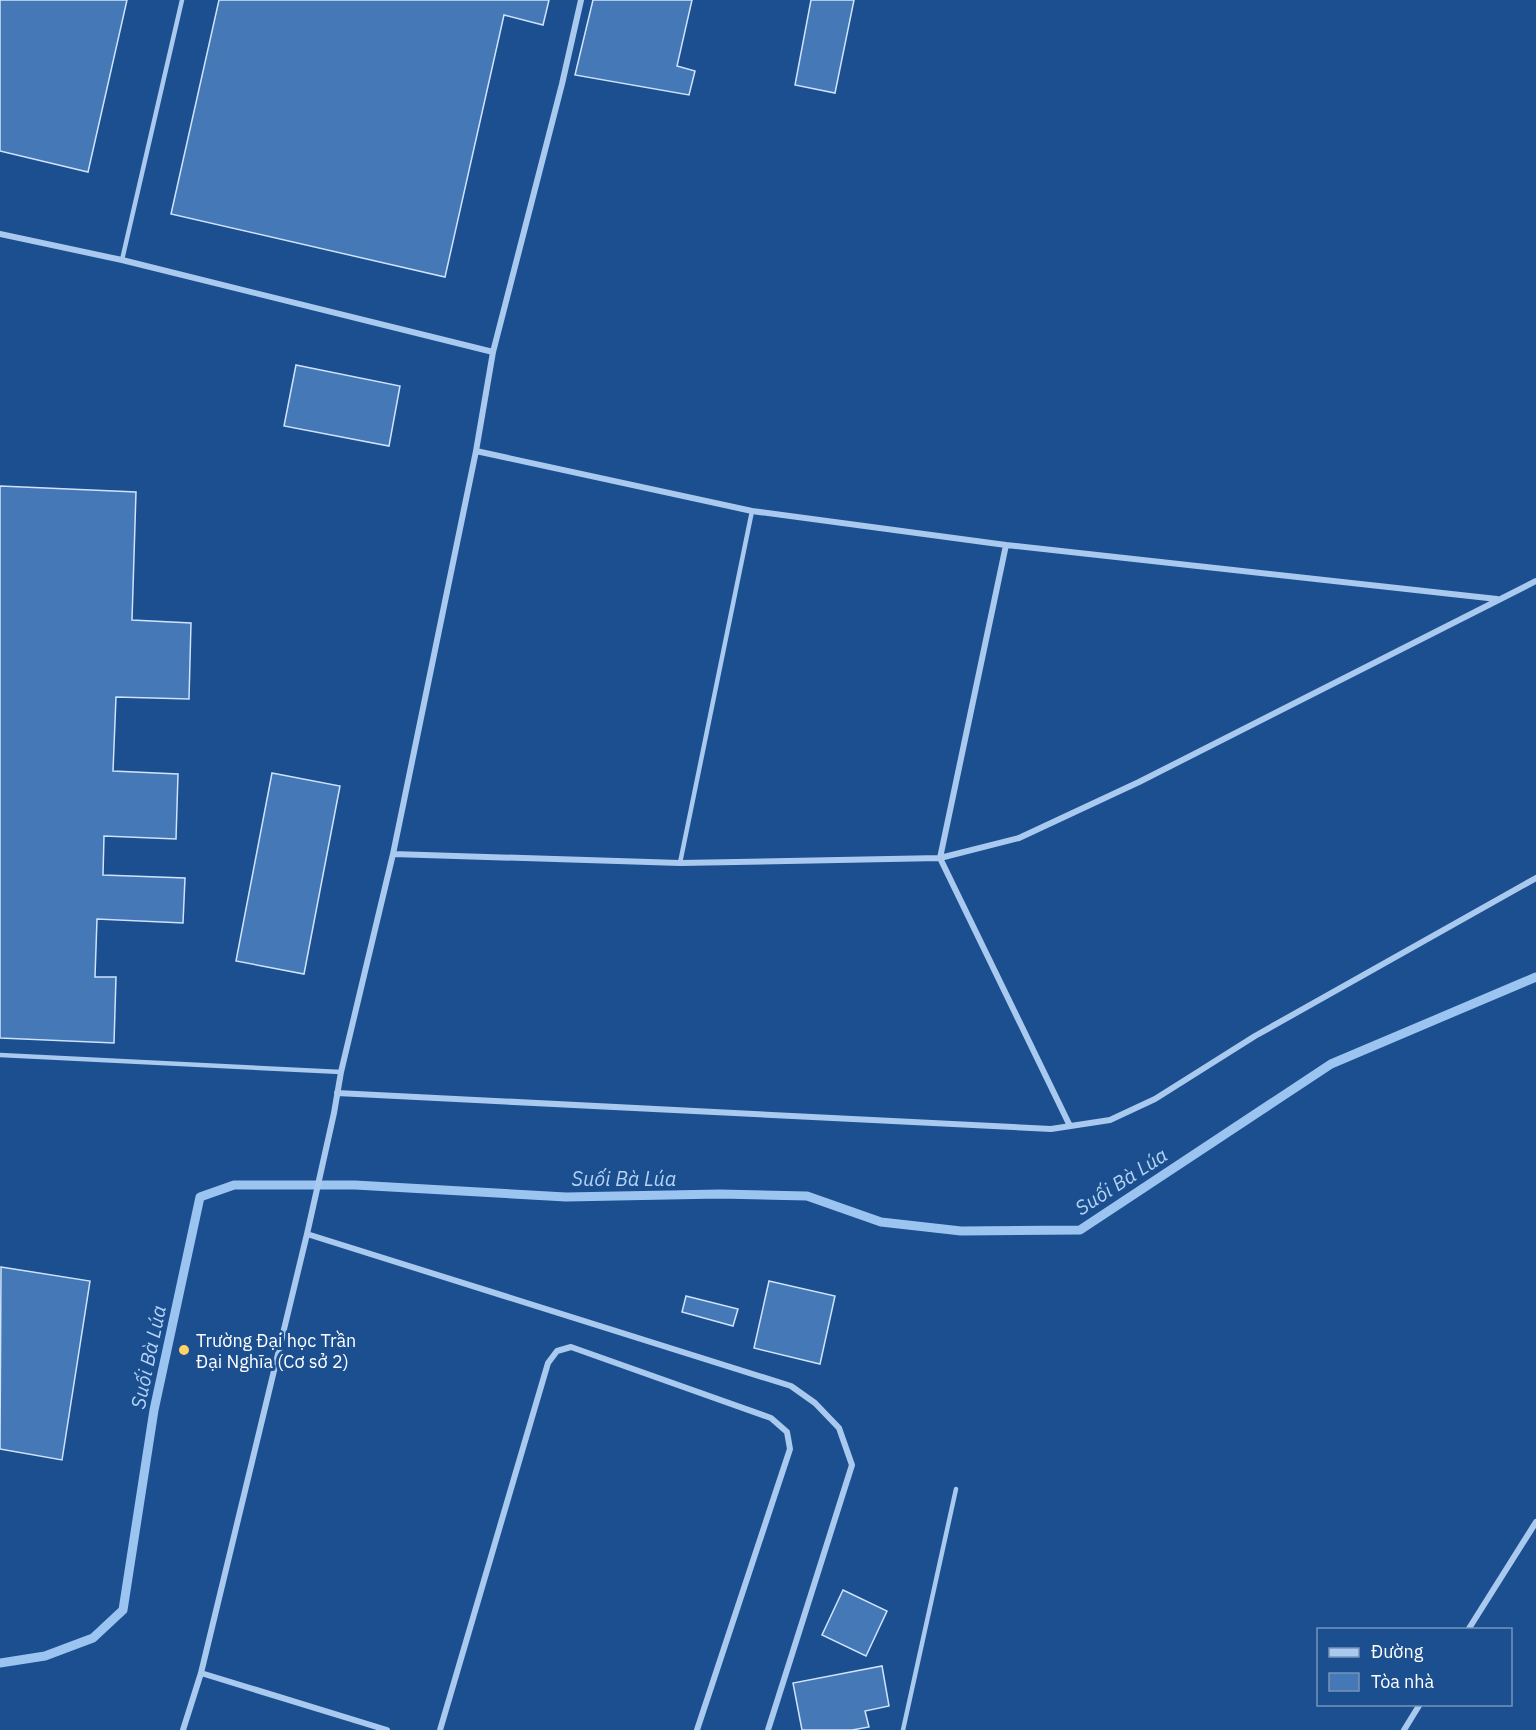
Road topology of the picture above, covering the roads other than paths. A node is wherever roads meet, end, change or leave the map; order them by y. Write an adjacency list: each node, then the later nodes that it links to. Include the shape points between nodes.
1 (182, 0): 4 (lane)
2 (581, 0): 5 (street)
3 (0, 234): 4 (street)
4 (122, 260): 5 (street)
5 (493, 352): 6 (street)
6 (476, 451): 7 (street); 11 (street)
7 (753, 511): 8 (street); 13 (lane)
8 (1006, 545): 10 (street); 12 (street)
9 (1536, 581): 10 (street)
10 (1498, 599): 12 (street, via 1029,834)
11 (393, 854): 13 (street); 16 (street)
12 (940, 858): 13 (street); 18 (street)
13 (680, 863)
14 (1536, 878): 18 (street, via 1255,1036 1155,1099 1110,1120)
15 (0, 1055): 16 (lane)
16 (341, 1072): 17 (street)
17 (337, 1093): 18 (street, via 1051,1129); 19 (street)
18 (1070, 1126)
19 (307, 1234): 23 (street); 29 (street, via 792,1386 839,1428 852,1465)
20 (956, 1489): 30 (lane)
21 (1536, 1522): 22 (street)
22 (1469, 1628)
23 (201, 1673): 25 (street); 26 (street)
24 (1419, 1706): 31 (street)
25 (183, 1730)
26 (387, 1730)
27 (440, 1730): 28 (street, via 548,1363 557,1351 571,1347 771,1418 787,1432 790,1449)
28 (697, 1730)
29 (768, 1730)
30 (903, 1730)
31 (1404, 1730)

